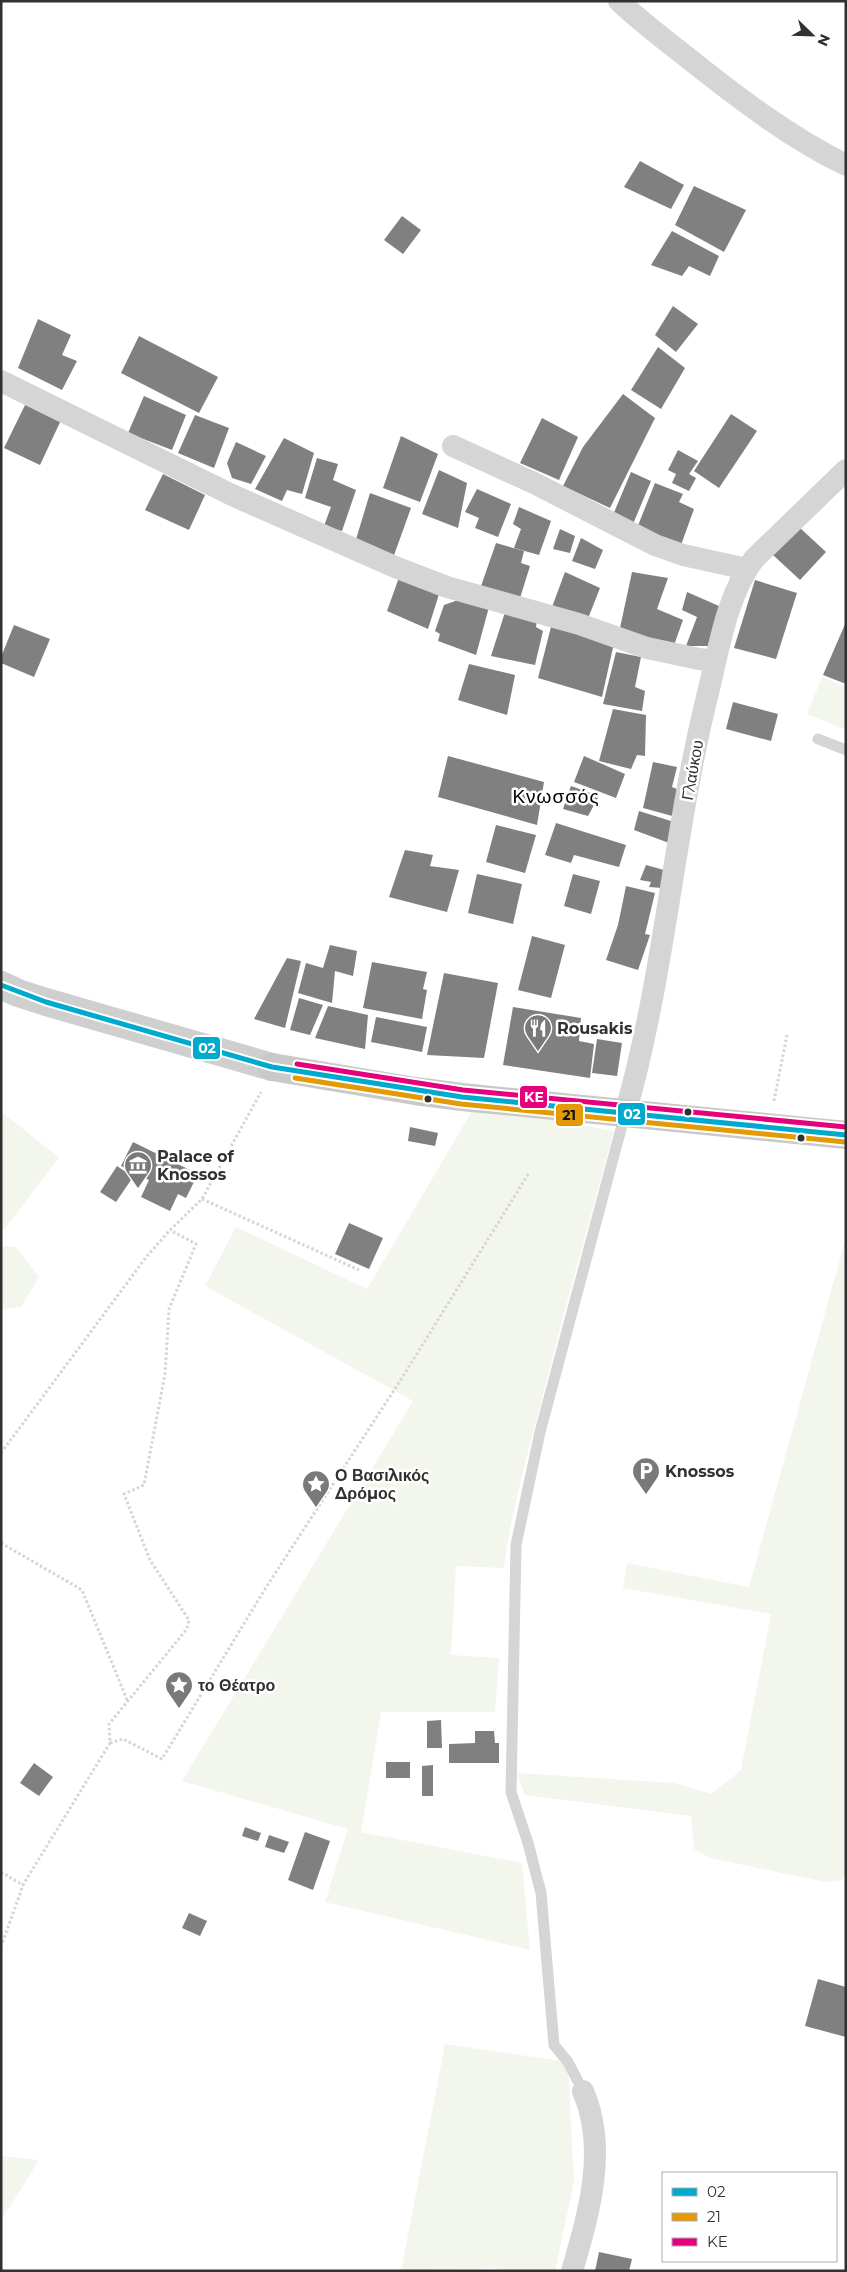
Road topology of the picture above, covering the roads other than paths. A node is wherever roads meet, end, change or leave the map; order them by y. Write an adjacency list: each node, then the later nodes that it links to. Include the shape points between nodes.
1 (619, 1): 2 (street, via 749,104 808,145)
2 (846, 165)
3 (1, 381): 7 (street, via 232,495 395,567 447,587 579,624 647,648)
4 (453, 446): 6 (street, via 655,545 683,555)
5 (846, 470): 6 (street, Γλαύκου, via 787,525)
6 (747, 569): 7 (street, Γλαύκου, via 720,634)
7 (715, 661): 11 (street, Γλαύκου, via 700,724 641,1055)
8 (818, 739): 9 (lane)
9 (846, 750)
10 (1, 985): 11 (main road, via 46,1002 272,1066 415,1091)
11 (626, 1114): 12 (main road); 13 (lane, via 540,1432 516,1545 511,1792 541,1893 554,2045 568,2062)
12 (846, 1135)
13 (583, 2092): 14 (street, via 594,2126 596,2146 583,2233)
14 (572, 2271)

